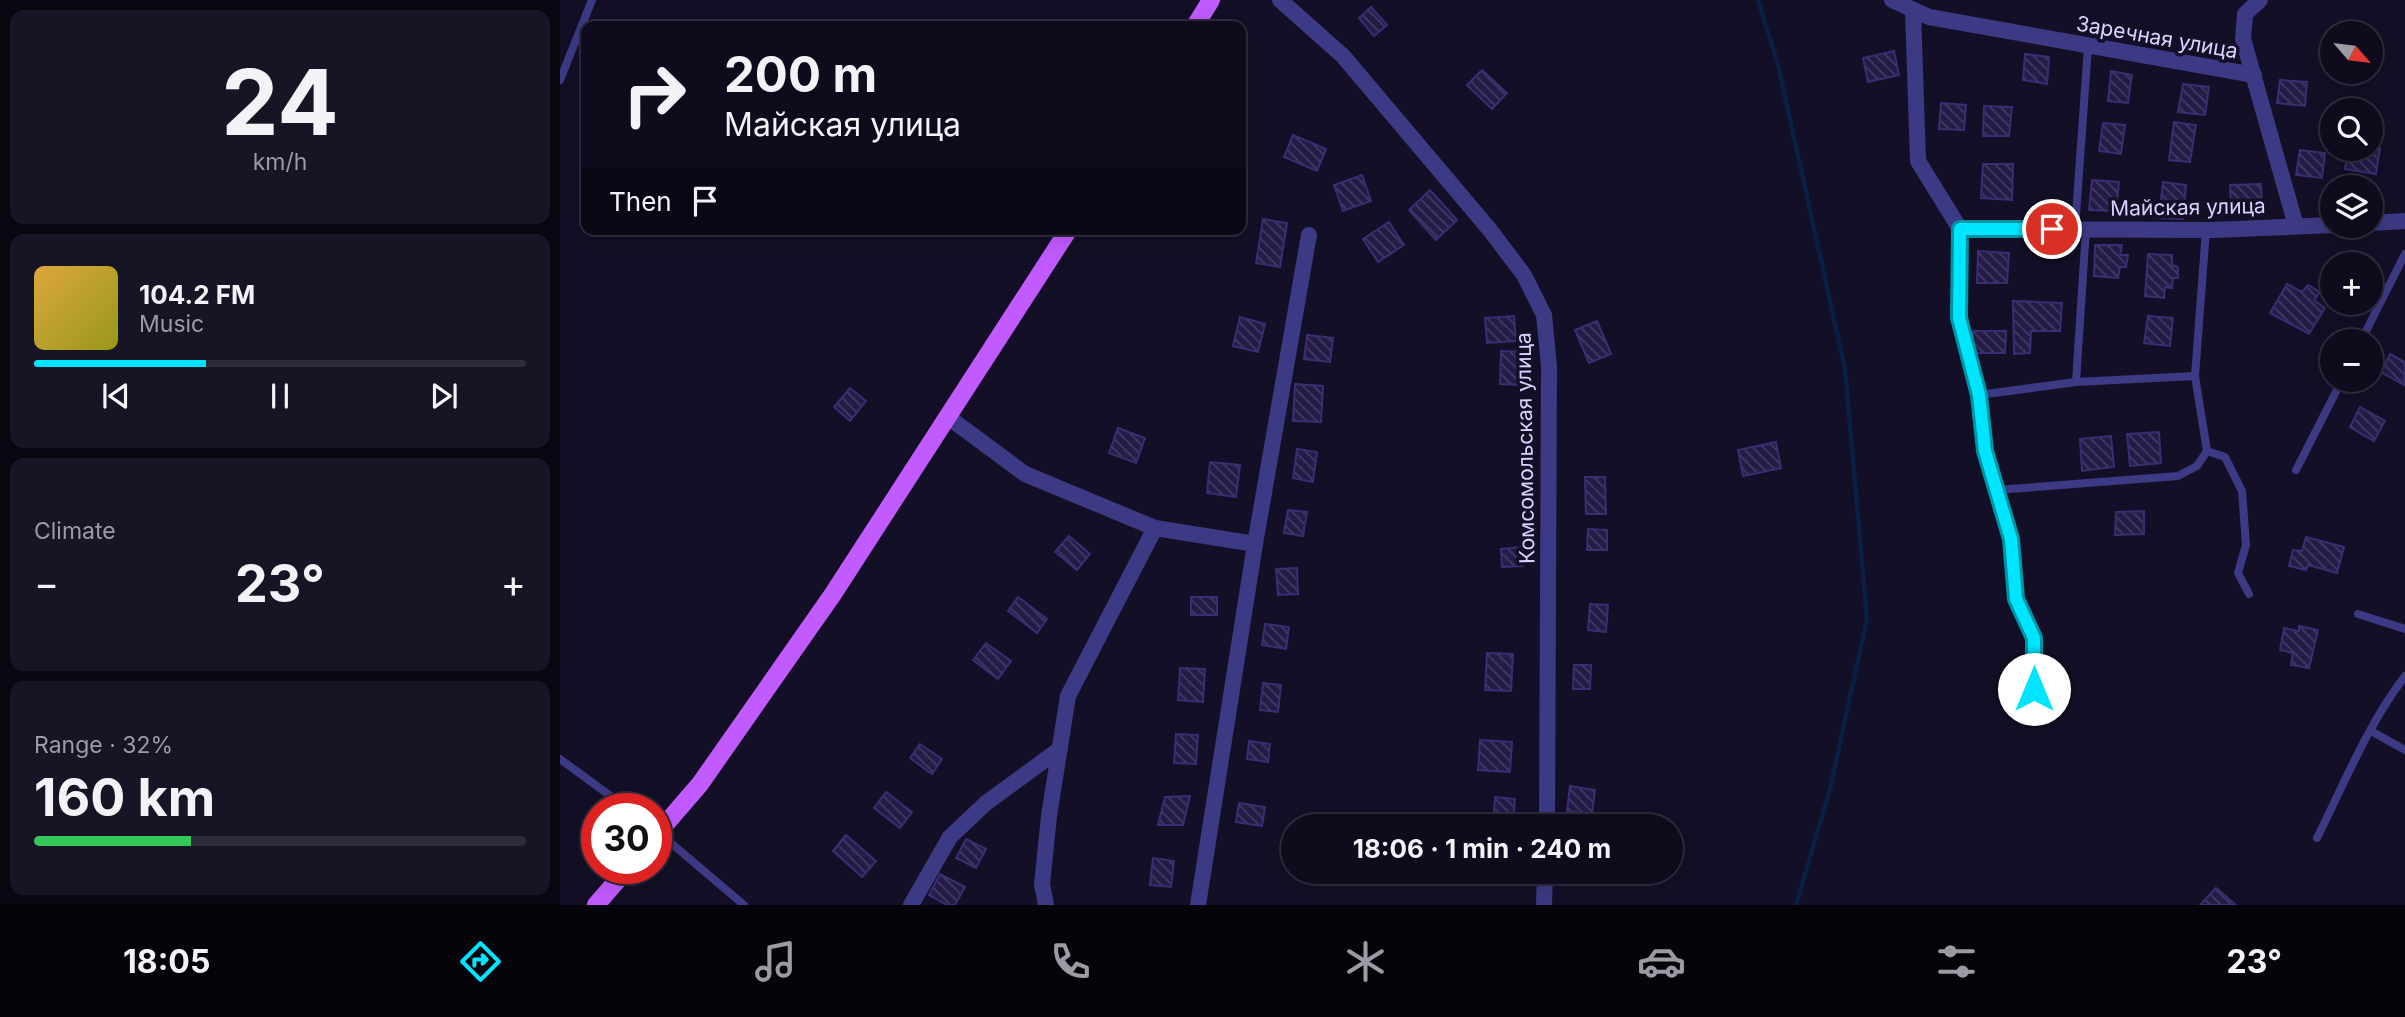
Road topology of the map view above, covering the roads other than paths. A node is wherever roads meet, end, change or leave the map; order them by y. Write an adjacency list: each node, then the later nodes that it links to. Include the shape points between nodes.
1 (592, 0): 7 (lane)
2 (1211, 0): 8 (main road)
3 (1280, 0): 44 (street, Комсомольская улица, via 1343,56 1490,230 1524,275 1544,315 1549,366)
4 (1892, 0): 6 (street, Заречная улица)
5 (2260, 0): 11 (street, via 2245,14 2243,39)
6 (1913, 10): 10 (street, Заречная улица, via 1929,17); 17 (street, via 1918,161)
7 (584, 21)
8 (1198, 21)
9 (581, 28): 12 (lane)
10 (2088, 47): 11 (street, Заречная улица); 18 (lane)
11 (2254, 75): 16 (street)
12 (560, 80)
13 (2405, 221): 14 (street)
14 (2383, 222)
15 (2320, 225): 16 (street, Майская улица)
16 (2296, 226): 19 (street, Майская улица)
17 (1960, 229): 18 (street, Майская улица); 27 (street, via 1959,318)
18 (2080, 229): 19 (street, Майская улица); 25 (lane)
19 (2206, 230): 24 (lane)
20 (1065, 235): 28 (main road)
21 (1309, 235): 33 (street)
22 (2405, 254): 23 (lane)
23 (2367, 329)
24 (2195, 376): 25 (lane); 29 (lane)
25 (2076, 382): 27 (lane)
26 (2336, 392): 30 (lane)
27 (1979, 395): 31 (street, via 1985,451)
28 (948, 417): 32 (street, via 1026,474); 45 (main road, via 833,594 700,784)
29 (2207, 451): 31 (lane, via 2197,466 2178,476); 34 (lane, via 2225,457 2242,491 2246,545 2238,573)
30 (2296, 470)
31 (1997, 490): 38 (street, via 2011,539 2016,599 2034,638)
32 (1154, 528): 33 (street); 40 (street, via 1068,696)
33 (1255, 544): 54 (street)
34 (2249, 594)
35 (2358, 614): 36 (lane)
36 (2405, 629)
37 (2405, 676): 39 (lane)
38 (2034, 689)
39 (2371, 731): 41 (lane); 46 (lane)
40 (1060, 749): 52 (street, via 986,803 950,837); 53 (street, via 1042,884)
41 (2405, 750)
42 (560, 759): 43 (lane)
43 (606, 793)
44 (1546, 814)
45 (672, 815)
46 (2317, 838)
47 (672, 845): 51 (lane)
48 (614, 884): 50 (main road)
49 (1545, 884): 55 (street)
50 (596, 905)
51 (744, 905)
52 (911, 905)
53 (1045, 905)
54 (1198, 905)
55 (1544, 905)

